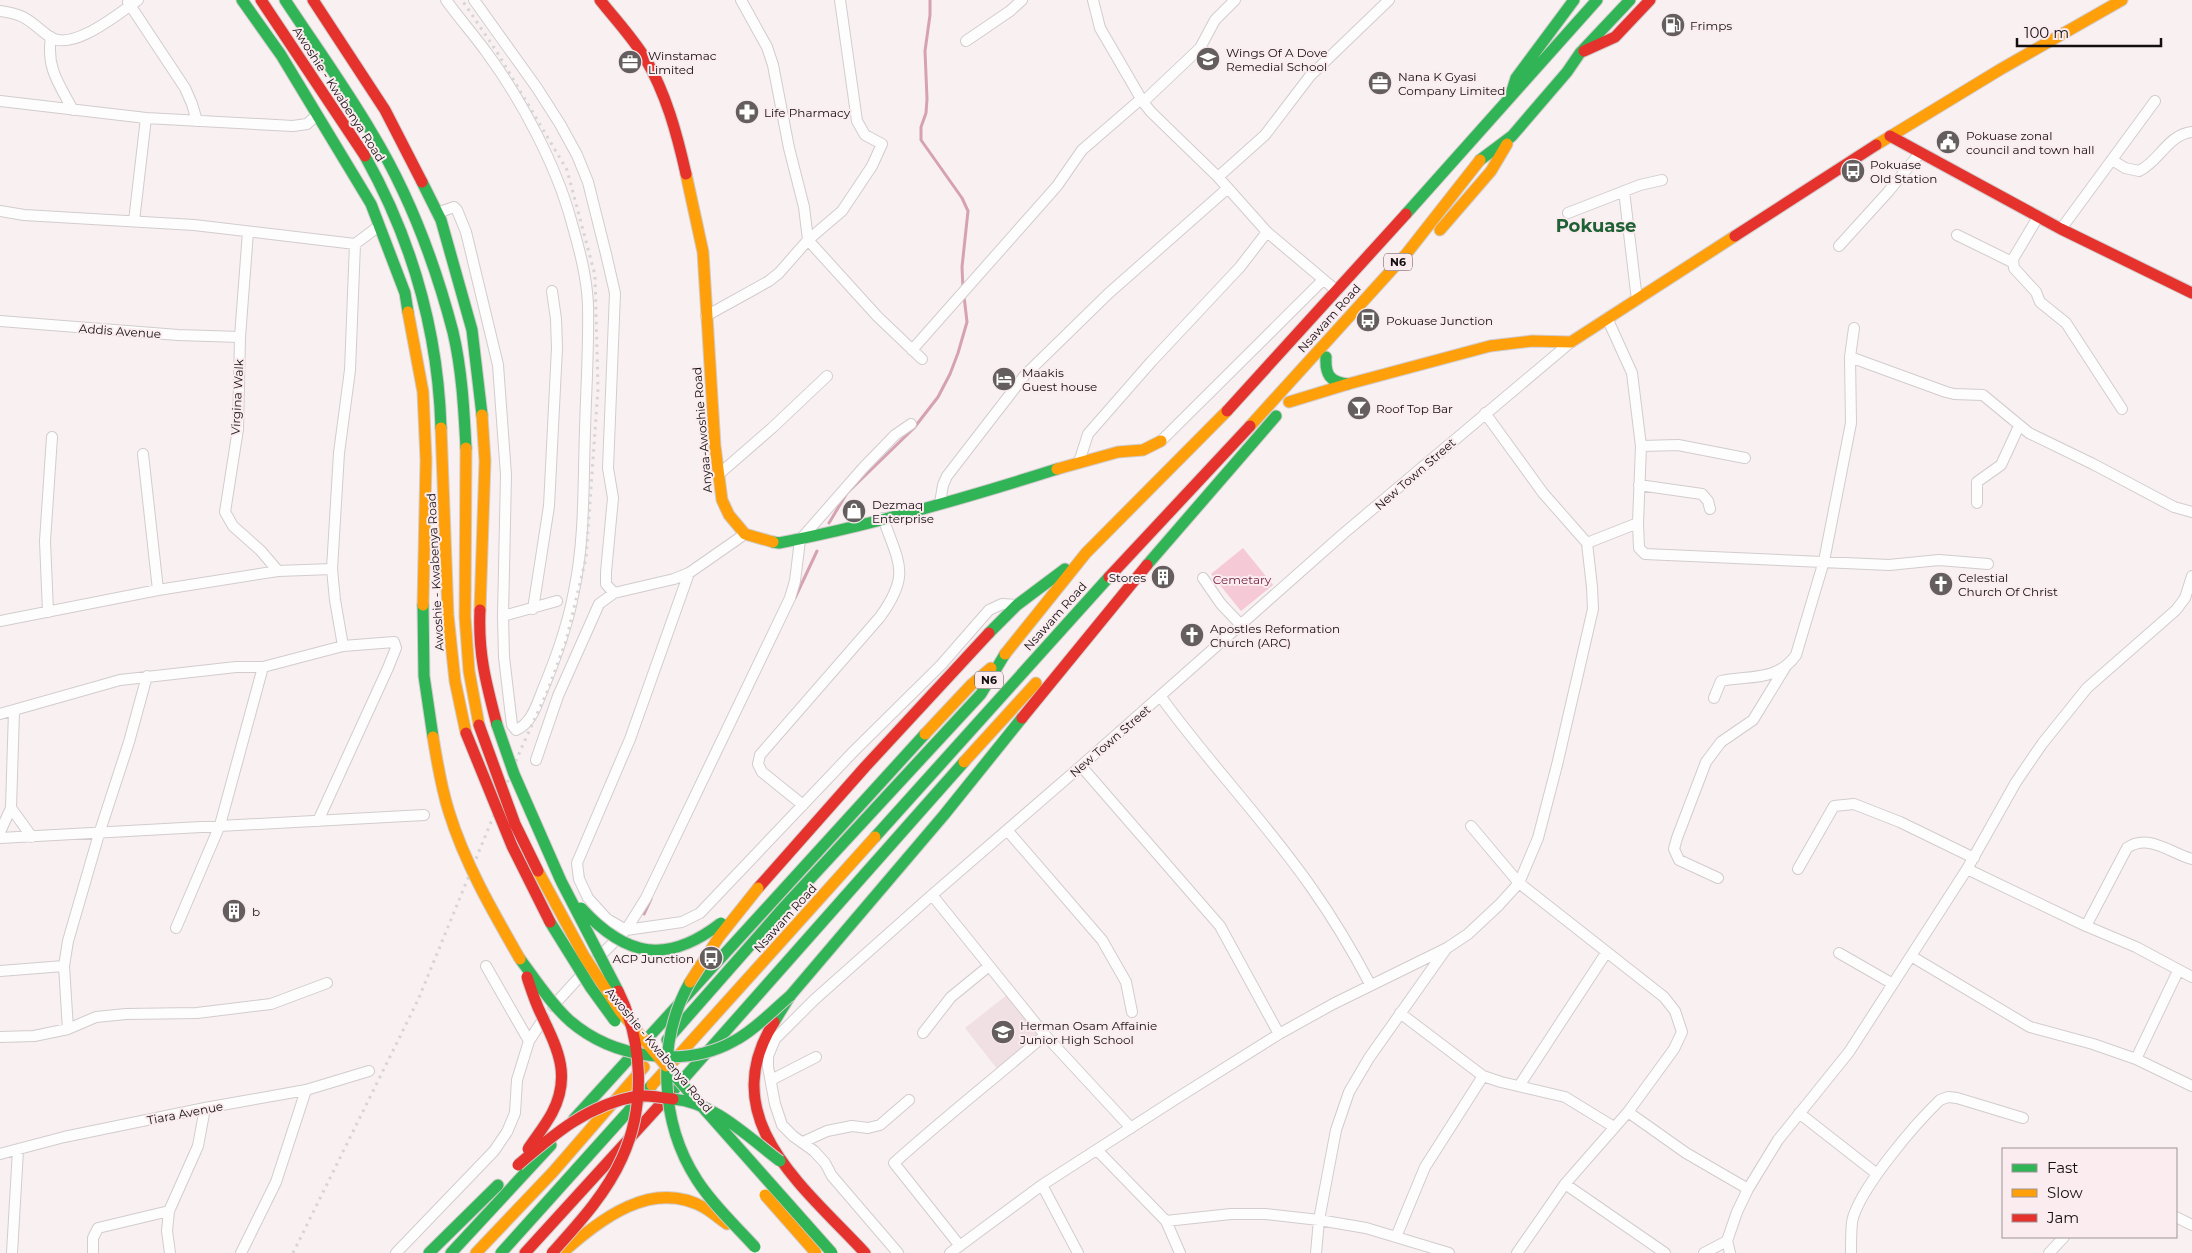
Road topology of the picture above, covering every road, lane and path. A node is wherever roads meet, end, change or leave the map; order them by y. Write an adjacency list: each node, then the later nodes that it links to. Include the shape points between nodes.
1 (242, 0): 29 (main road, via 281,55)
2 (261, 0): 220 (main road, Awoshie - Kwabenya Road, bridge, via 352,134 378,180 398,223 421,291 433,337 440,390 448,616 455,681 466,733 502,825 547,919 597,998 682,1102)
3 (285, 0): 221 (main road, Awoshie - Kwabenya Road, bridge, via 372,132 394,172 426,245 453,333 463,395 467,459 465,617 469,671 479,725 515,824 549,894 620,1011 688,1093)
4 (313, 0): 42 (main road, via 385,110)
5 (446, 0): 118 (street, via 488,54 544,149 559,183 583,267 588,314 579,556 574,592)
6 (474, 0): 103 (street, via 560,124 577,155 588,182 606,254 615,293 608,468 614,498 606,572 606,584)
7 (600, 0): 60 (main road, Anyaa-Awoshie Road, via 646,60 675,125 701,237)
8 (740, 0): 51 (street, via 767,47 773,65 788,148 804,207)
9 (840, 0): 51 (street, via 857,121 865,136 882,144 872,166 842,211)
10 (1022, 0): 22 (street)
11 (1093, 0): 25 (street, via 1100,28)
12 (1235, 0): 25 (street, via 1215,20 1200,48)
13 (1389, 0): 37 (street, via 1310,76 1264,135)
14 (1574, 0): 24 (main road, via 1516,78)
15 (1598, 0): 24 (main road, Nsawam Road / N6)
16 (1630, 0): 23 (main road, Nsawam Road / N6)
17 (1650, 0): 23 (main road, via 1615,37)
18 (2122, 0): 34 (main road)
19 (132, 2): 21 (street, via 84,35 68,40); 31 (street, via 184,88)
20 (0, 11): 21 (street, via 26,18)
21 (51, 37): 28 (street, via 48,51 50,66)
22 (966, 41)
23 (1580, 52): 33 (main road, Nsawam Road / N6)
24 (1511, 95): 57 (main road, Nsawam Road / N6)
25 (1142, 100): 37 (street); 66 (street, via 1082,150 1057,186)
26 (2155, 100): 36 (street)
27 (0, 101): 28 (street)
28 (73, 110): 30 (street)
29 (317, 115): 31 (street, via 307,124 293,126); 46 (main road, via 371,204)
30 (146, 118): 31 (street); 45 (street)
31 (197, 121)
32 (2192, 132): 36 (street, via 2174,138 2139,171 2125,168)
33 (1512, 136): 67 (main road, via 1490,171); 216 (main road, Nsawam Road / N6, via 1480,160 1406,253 1137,546)
34 (1890, 136): 35 (main road); 59 (main road)
35 (1920, 153): 44 (main road); 53 (street)
36 (2112, 160): 47 (street)
37 (1218, 177): 39 (street)
38 (1662, 180): 40 (street)
39 (1228, 188): 49 (street); 85 (street, via 1109,293 1025,375 947,476)
40 (1624, 191): 43 (street); 59 (street)
41 (0, 212): 45 (street)
42 (438, 212): 110 (street, via 454,207 457,210 468,241 498,365 506,475); 142 (main road, bridge, via 472,330 481,395 485,461 479,633 482,668 514,774)
43 (1568, 213)
44 (2038, 217): 47 (main road); 54 (street)
45 (134, 221): 48 (street)
46 (379, 226): 52 (street); 153 (main road, bridge, via 405,293 423,392 426,460 424,676 441,780 451,819 487,902)
47 (2061, 229): 58 (main road)
48 (248, 232): 52 (street); 64 (street, Virgina Walk)
49 (1267, 232): 55 (street); 82 (street, via 1240,267 1088,434)
50 (1957, 235): 54 (street)
51 (808, 240): 60 (street, via 779,274); 66 (street)
52 (355, 244): 97 (street, via 350,370 340,446)
53 (1839, 246)
54 (2012, 262): 73 (street, via 2040,302 2066,323)
55 (1323, 280): 57 (street); 78 (street)
56 (552, 291): 108 (street, via 557,348 549,506)
57 (1337, 291): 94 (main road, Nsawam Road / N6, via 1224,414)
58 (2192, 293)
59 (1636, 300): 61 (main road)
60 (706, 316): 83 (main road, Anyaa-Awoshie Road)
61 (1607, 318): 65 (main road); 79 (street, via 1632,373)
62 (0, 320): 64 (street, Addis Avenue, via 161,334)
63 (1854, 328): 68 (street)
64 (240, 337): 98 (street, Virgina Walk, via 238,429 226,512 233,526)
65 (1571, 342): 71 (main road, via 1532,341 1490,346); 74 (street, New Town Street)
66 (912, 350): 69 (street)
67 (1326, 357): 71 (main road, via 1327,376 1338,383); 72 (main road)
68 (1850, 357): 76 (street, via 1946,392 1983,395); 95 (street, via 1851,423)
69 (922, 359)
70 (827, 376): 83 (street)
71 (1348, 384): 72 (main road)
72 (1289, 402): 104 (main road)
73 (2122, 409)
74 (1485, 413): 93 (street, via 1542,493); 112 (street, New Town Street)
75 (911, 424): 92 (street, via 895,435 863,468)
76 (2020, 426): 86 (street, via 2001,465 1977,482); 88 (street, via 2174,507)
77 (52, 437): 109 (street, via 44,541)
78 (1161, 441): 82 (main road, Anyaa-Awoshie Road, via 1143,450 1118,452)
79 (1641, 446): 81 (street, via 1678,445); 84 (street)
80 (143, 454): 102 (street)
81 (1745, 458)
82 (1079, 462): 85 (main road, Anyaa-Awoshie Road)
83 (718, 475): 91 (main road, Anyaa-Awoshie Road, via 728,515)
84 (1639, 485): 87 (street, via 1702,494); 90 (street)
85 (940, 503): 89 (main road, Anyaa-Awoshie Road)
86 (1977, 503)
87 (1710, 509)
88 (2192, 512)
89 (883, 518): 92 (main road, Anyaa-Awoshie Road); 126 (street, via 900,567 900,578 891,602 760,755 758,764 762,772)
90 (1638, 523): 93 (street); 95 (street, via 1639,548 1645,554)
91 (746, 534): 92 (main road, Anyaa-Awoshie Road, via 779,543); 99 (street)
92 (800, 540): 148 (street, via 790,598 646,898)
93 (1587, 543): 143 (street, via 1593,610 1538,838)
94 (1086, 553): 107 (main road); 114 (main road, Nsawam Road / N6)
95 (1824, 560): 96 (street, via 1889,565 1939,560); 115 (street, via 1796,655)
96 (1988, 564)
97 (332, 569): 98 (street); 113 (street)
98 (278, 571): 102 (street)
99 (689, 573): 103 (street); 148 (street, via 630,739 577,863 579,879 588,898 607,919)
100 (2192, 576): 105 (street)
101 (1203, 578): 112 (street)
102 (158, 590): 109 (street)
103 (614, 593): 119 (street, via 595,611)
104 (1122, 594): 163 (main road, via 944,815); 217 (main road, via 1003,718 677,1087)
105 (2189, 600): 137 (street, via 2087,688 2016,782)
106 (557, 601): 108 (street)
107 (1017, 605): 126 (street, via 1002,604 989,610 940,665); 144 (main road, via 865,767)
108 (533, 609): 110 (street)
109 (48, 612): 111 (street)
110 (503, 616): 118 (street, via 504,657 512,725 516,730 533,713)
111 (0, 620)
112 (1241, 625): 120 (street, New Town Street)
113 (343, 646): 116 (street); 129 (street, via 394,642 396,648)
114 (1000, 661): 214 (main road, via 958,699); 215 (main road, Nsawam Road / N6, via 981,694 784,907 553,1172)
115 (1786, 666): 121 (street, via 1756,678 1721,682); 141 (street, via 1753,720 1721,742 1706,762 1677,838 1674,849 1679,860)
116 (263, 667): 117 (street); 130 (street)
117 (147, 676): 122 (street, via 120,680); 134 (street)
118 (543, 691): 119 (street)
119 (558, 696): 124 (street)
120 (1161, 697): 125 (street, New Town Street); 161 (street, via 1310,886 1345,937)
121 (1714, 698)
122 (14, 711): 123 (street); 127 (street)
123 (0, 714)
124 (536, 760)
125 (1082, 766): 132 (street, New Town Street); 168 (street, via 1220,926)
126 (803, 805): 148 (street, via 700,913 682,922)
127 (11, 808): 133 (street); 135 (street)
128 (424, 815): 129 (street)
129 (318, 822): 130 (street)
130 (220, 825): 134 (street); 147 (street)
131 (1471, 826): 143 (street)
132 (1007, 830): 145 (street, New Town Street); 164 (street, via 1102,940 1126,982)
133 (0, 832)
134 (99, 834): 135 (street); 154 (street, via 73,922)
135 (32, 837): 136 (street)
136 (0, 838)
137 (1974, 858): 139 (street, via 1900,822 1854,804 1842,804 1834,806); 140 (street)
138 (2192, 859): 146 (street, via 2152,842 2136,842 2127,848)
139 (1798, 869)
140 (1968, 869): 146 (street); 152 (street)
141 (1718, 878)
142 (560, 881): 144 (main road, bridge, via 592,922 608,935 648,951 667,951 709,934); 218 (main road, bridge, via 616,985 628,1014 637,1047 638,1083 631,1132 614,1174 588,1212)
143 (1519, 882): 149 (street, via 1468,934); 150 (street)
144 (758, 888): 206 (main road, bridge, via 706,954 679,1002 671,1028 665,1081 672,1122 692,1172 712,1200)
145 (932, 895): 156 (street); 176 (street, New Town Street, via 775,1039 768,1056)
146 (2086, 926): 158 (street, via 2136,947)
147 (176, 928)
148 (626, 930): 171 (street, via 548,1011)
149 (1447, 948): 161 (street); 165 (street)
150 (1606, 953): 177 (street); 182 (street, via 1664,997 1675,1011 1682,1032 1674,1049)
151 (1839, 953): 162 (street)
152 (1911, 956): 162 (street); 173 (street, via 2030,1027)
153 (520, 960): 163 (main road, bridge, via 576,1025 623,1050 651,1055 672,1057 714,1050 734,1041); 192 (main road, bridge, via 556,1043 562,1071 552,1113)
154 (64, 966): 157 (street); 166 (street)
155 (486, 966): 171 (street)
156 (989, 966): 167 (street, via 951,997); 169 (street)
157 (0, 971)
158 (2178, 971): 159 (street); 173 (street)
159 (2192, 977)
160 (327, 983): 166 (street, via 271,1004 197,1012 126,1014 96,1018)
161 (1370, 984): 168 (street)
162 (1893, 984): 183 (street, via 1848,1052)
163 (790, 996): 191 (main road, bridge, via 765,1036 754,1077 758,1116)
164 (1132, 1012)
165 (1400, 1013): 175 (street); 199 (street, via 1349,1092 1336,1130)
166 (68, 1029): 170 (street, via 34,1036)
167 (923, 1033)
168 (1279, 1034): 186 (street)
169 (1045, 1035): 186 (street); 205 (street, via 894,1163)
170 (0, 1037)
171 (529, 1041): 212 (street, via 518,1080 515,1113 507,1132 494,1151)
172 (816, 1057): 176 (street)
173 (2136, 1059): 178 (street)
174 (369, 1071): 179 (street, Tiara Avenue)
175 (1483, 1076): 177 (street); 202 (street, via 1425,1167)
176 (771, 1080): 187 (street, New Town Street, via 774,1104 782,1125)
177 (1519, 1086): 185 (street, via 1564,1097)
178 (2192, 1086)
179 (306, 1090): 181 (street, Tiara Avenue); 211 (street, via 276,1182)
180 (909, 1100): 187 (street, via 880,1125 827,1131)
181 (205, 1108): 188 (street, Tiara Avenue, via 64,1137); 197 (street, via 198,1146)
182 (1628, 1112): 185 (street); 196 (street, via 1686,1153)
183 (1799, 1113): 193 (street); 196 (street)
184 (2023, 1118): 193 (street, via 1957,1098 1940,1100)
185 (1614, 1127): 195 (street)
186 (1131, 1128): 189 (street)
187 (803, 1142): 223 (street, New Town Street, via 825,1163 832,1176)
188 (18, 1150): 190 (street, Tiara Avenue); 208 (street)
189 (1097, 1150): 194 (street); 200 (street)
190 (0, 1154)
191 (780, 1161): 192 (main road, bridge, via 715,1112 687,1100 639,1096 591,1110); 222 (main road)
192 (518, 1165): 213 (main road)
193 (1877, 1174): 233 (street, via 1865,1191 1852,1221)
194 (1042, 1184): 205 (street); 225 (street)
195 (1565, 1184): 229 (street); 230 (street)
196 (1748, 1189): 204 (street)
197 (169, 1211): 209 (street, via 98,1228 93,1238); 210 (street)
198 (2177, 1218): 201 (street)
199 (1320, 1220): 200 (street, via 1231,1214); 202 (street); 227 (street)
200 (1166, 1221): 226 (street)
201 (2192, 1225)
202 (1396, 1237): 228 (street)
203 (2063, 1238): 207 (street)
204 (1727, 1241): 231 (street); 232 (street)
205 (960, 1246): 224 (street)
206 (758, 1250): 219 (main road, bridge, via 714,1213 680,1200 658,1198 636,1201 608,1214)
207 (2054, 1252)
208 (12, 1253)
209 (93, 1253)
210 (170, 1253)
211 (241, 1253)
212 (396, 1253)
213 (429, 1253)
214 (451, 1253)
215 (476, 1253)
216 (501, 1253)
217 (525, 1253)
218 (552, 1253)
219 (562, 1253)
220 (816, 1253)
221 (832, 1253)
222 (866, 1253)
223 (898, 1253)
224 (950, 1253)
225 (1078, 1253)
226 (1180, 1253)
227 (1316, 1253)
228 (1449, 1253)
229 (1517, 1253)
230 (1665, 1253)
231 (1704, 1253)
232 (1730, 1253)
233 (1851, 1253)

